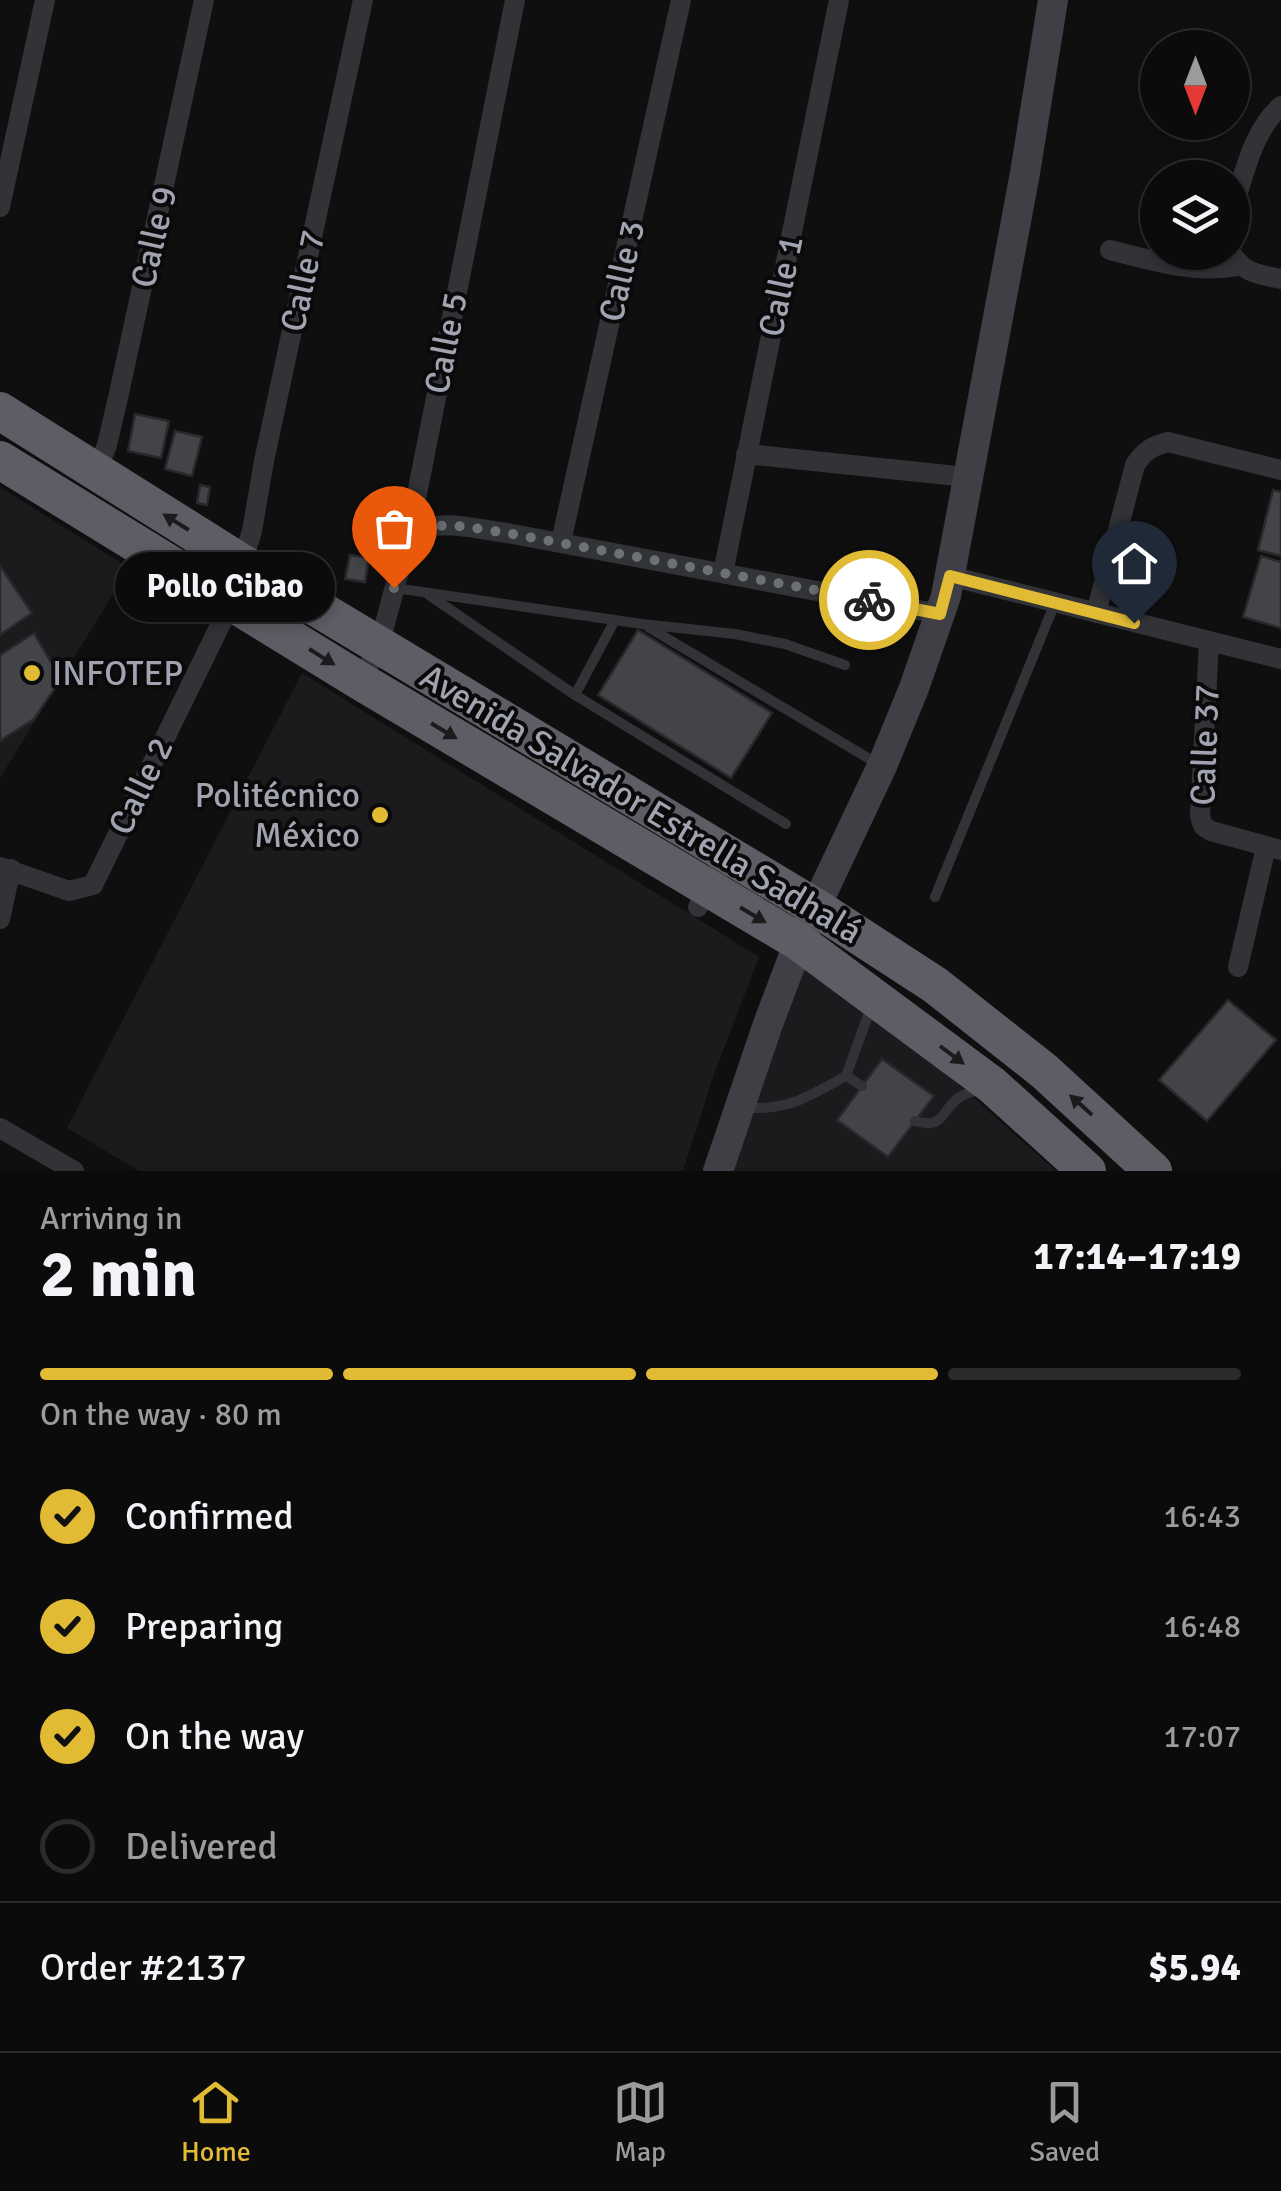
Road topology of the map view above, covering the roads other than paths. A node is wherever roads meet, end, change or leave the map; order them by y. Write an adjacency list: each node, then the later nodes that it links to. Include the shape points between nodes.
1 (44, 0): 10 (street)
2 (204, 0): 19 (street, Calle 9)
3 (363, 0): 23 (street, Calle 7)
4 (515, 0): 21 (street, Calle 5)
5 (681, 0): 22 (street, Calle 3)
6 (839, 0): 16 (street, Calle 1)
7 (1053, 0): 20 (main road)
8 (1281, 106): 9 (street)
9 (1249, 160)
10 (0, 207)
11 (1110, 250): 12 (street)
12 (1140, 257)
13 (1247, 270): 14 (street)
14 (1281, 279)
15 (0, 411): 19 (highway, Avenida Salvador Estrella Sadhalá)
16 (746, 454): 20 (street); 24 (street, Calle 1)
17 (0, 460): 28 (highway, Avenida Salvador Estrella Sadhalá)
18 (1281, 470): 30 (street, via 1168,442 1142,453)
19 (96, 473): 23 (highway, Avenida Salvador Estrella Sadhalá, one-way to 19)
20 (966, 476): 25 (main road)
21 (409, 534): 22 (street, via 448,525); 26 (street, Calle 5)
22 (561, 542): 24 (street)
23 (242, 562): 35 (highway, Avenida Salvador Estrella Sadhalá)
24 (723, 572): 31 (street)
25 (950, 576): 29 (street); 31 (main road)
26 (394, 588): 27 (lane); 35 (street, Calle 5)
27 (426, 593): 32 (lane); 39 (lane)
28 (232, 601): 38 (highway, Avenida Salvador Estrella Sadhalá, one-way to 38); 44 (street, Calle 2, via 92,884 69,890)
29 (1054, 603): 30 (street); 45 (lane)
30 (1096, 613): 34 (street)
31 (940, 614): 40 (main road)
32 (614, 620): 33 (lane); 39 (lane)
33 (642, 624): 37 (lane, via 735,634); 40 (lane)
34 (1209, 642): 36 (street); 43 (street, Calle 37, via 1203,826)
35 (379, 646): 38 (street, Calle 5); 47 (highway, Avenida Salvador Estrella Sadhalá)
36 (1281, 659)
37 (845, 664)
38 (360, 681): 49 (highway, Avenida Salvador Estrella Sadhalá, one-way to 49)
39 (575, 695): 41 (lane)
40 (882, 766): 47 (main road)
41 (786, 824)
42 (733, 845): 46 (street)
43 (1274, 848): 50 (street)
44 (6, 868): 48 (street)
45 (936, 897)
46 (698, 907)
47 (815, 907): 49 (main road); 61 (highway, Avenida Salvador Estrella Sadhalá, one-way to 47, via 936,985)
48 (0, 919)
49 (799, 942): 51 (highway, Avenida Salvador Estrella Sadhalá); 55 (main road)
50 (1238, 968)
51 (875, 996): 52 (lane); 53 (highway, Avenida Salvador Estrella Sadhalá, one-way to 53)
52 (846, 1076): 54 (lane); 55 (lane, via 795,1104)
53 (992, 1085): 56 (lane, via 960,1096 942,1119); 60 (highway, Avenida Salvador Estrella Sadhalá)
54 (862, 1086)
55 (739, 1108): 59 (main road)
56 (915, 1121)
57 (0, 1128): 58 (street)
58 (74, 1171)
59 (718, 1171)
60 (1087, 1171)
61 (1153, 1171)

